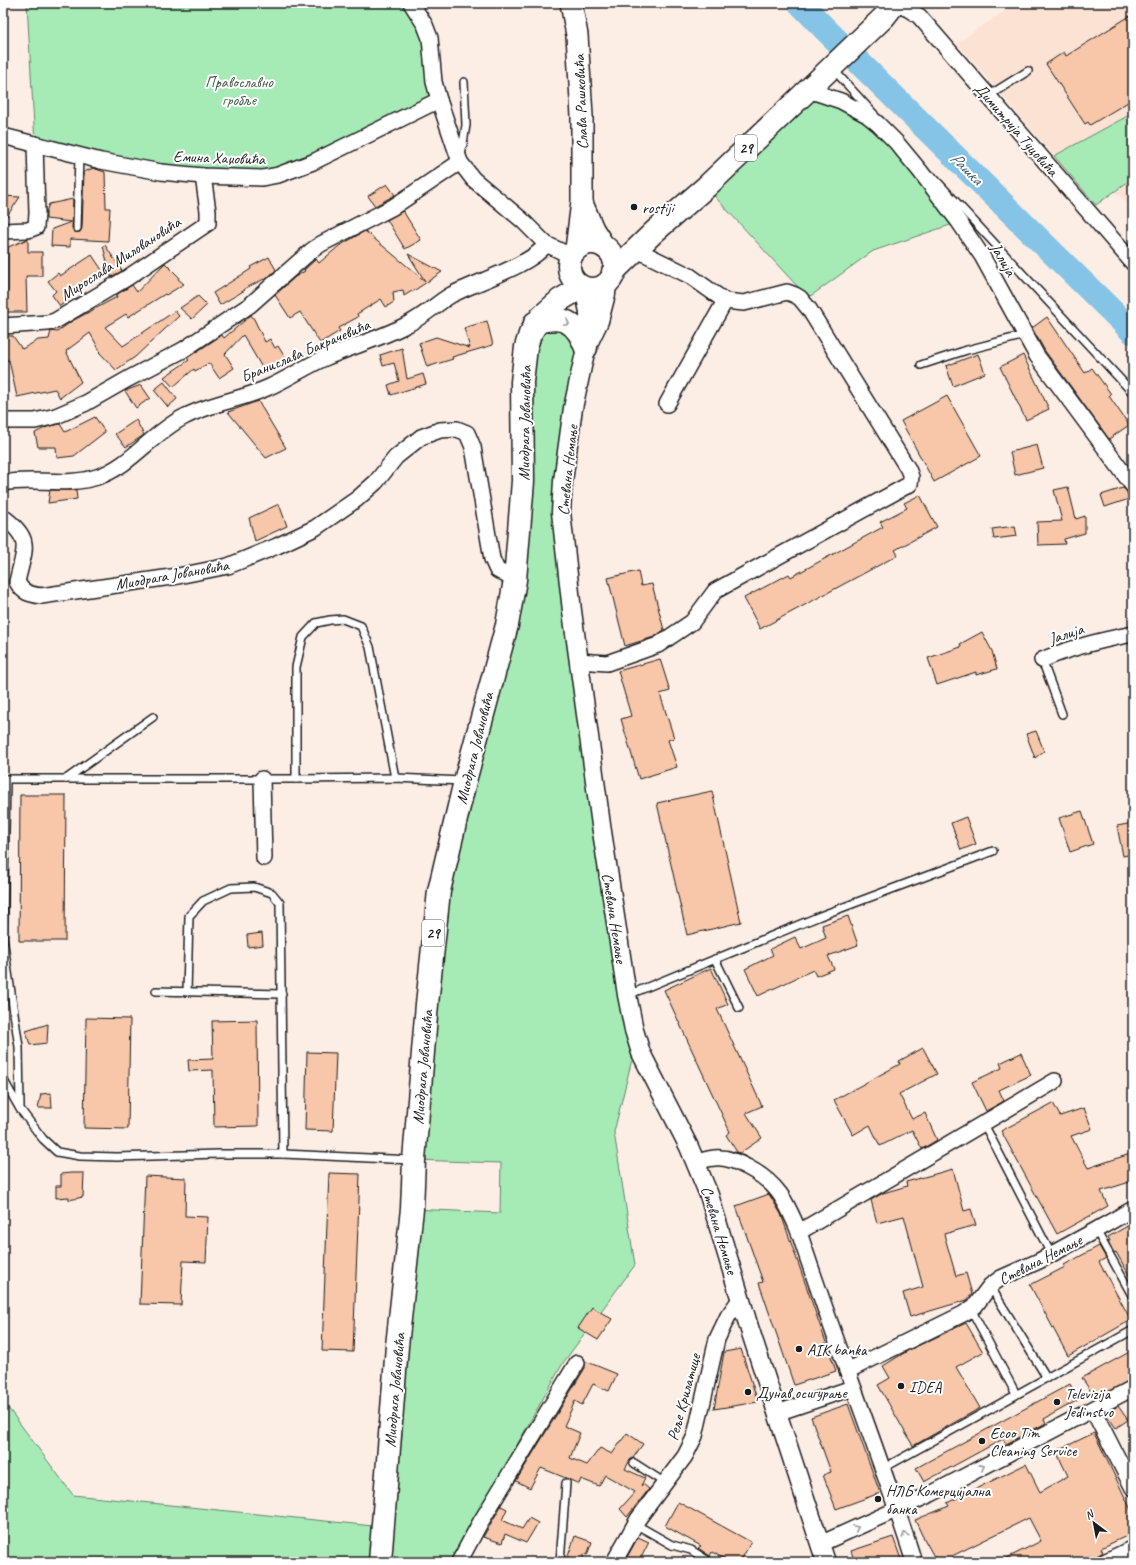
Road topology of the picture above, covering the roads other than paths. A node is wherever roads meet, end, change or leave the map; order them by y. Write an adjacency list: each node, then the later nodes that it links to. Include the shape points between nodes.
1 (411, 3): 9 (street, via 430,38 434,82)
2 (571, 3): 15 (main road, Слава Рашковића, via 577,35 581,88)
3 (889, 10): 4 (main road, 29); 8 (street, Димитрија Туцовића, via 908,9 919,16)
4 (834, 65): 7 (main road, 29); 32 (lane)
5 (1028, 71): 8 (lane)
6 (464, 82): 13 (lane, via 466,125)
7 (808, 90): 18 (main road, 29, via 706,187); 29 (street, Јалија, via 855,108 878,124 896,142 974,243)
8 (988, 96): 23 (street, Димитрија Туцовића)
9 (439, 100): 13 (street); 14 (street, Емина Хаџовића, via 325,156 278,175 262,178)
10 (3, 136): 11 (street, Емина Хаџовића)
11 (35, 144): 12 (street, Емина Хаџовића); 17 (street, via 36,227 28,230)
12 (79, 156): 14 (street, Емина Хаџовића, via 161,172); 16 (lane)
13 (460, 162): 19 (street, via 473,179); 34 (street, via 393,207 321,244 250,305 183,350 86,403 56,416 35,421)
14 (203, 176): 28 (street, Мирослава Миловановића, via 208,222 127,278 56,321)
15 (582, 202): 20 (main road, via 593,229); 22 (main road)
16 (77, 228)
17 (3, 231)
18 (654, 232): 20 (main road, via 634,243); 21 (main road, 29)
19 (546, 244): 22 (street); 35 (street, Бранислава Бакрачевића, via 540,252 527,260 449,296 401,328 320,360 266,388 206,407 182,418 110,472 80,480)
20 (607, 249): 22 (main road, via 591,243 584,245); 24 (main road, via 614,260)
21 (637, 250): 24 (main road, 29); 26 (street, via 690,276)
22 (572, 258): 25 (main road, via 574,281); 27 (main road, Миодрага Јовановића)
23 (1133, 263)
24 (610, 278): 25 (main road, 29, via 596,288); 30 (street, Стевана Немање, via 599,321)
25 (583, 287): 27 (main road, 29, via 560,300); 30 (street, via 590,318)
26 (725, 301): 33 (street); 41 (street, via 744,303 788,292 800,298 908,469 910,484 715,591 692,622 658,645 607,663)
27 (538, 320): 30 (main road, one-way to 30, via 555,319 569,323); 38 (main road, Миодрага Јовановића / 29, via 526,347 522,382 523,481)
28 (3, 326)
29 (1025, 335): 31 (lane); 36 (street, Јалија, via 1037,356)
30 (588, 345): 41 (street, Стевана Немање, via 573,408 561,498)
31 (921, 364)
32 (1133, 392)
33 (667, 404)
34 (3, 421)
35 (3, 483)
36 (1133, 486)
37 (3, 517): 38 (street, Миодрага Јовановића, via 23,536 25,550 17,582 26,593 41,596 178,576 228,566 315,528 362,495 396,457 421,437 440,430 457,429 467,433 473,447 492,559 497,570)
38 (516, 580): 49 (main road, Миодрага Јовановића / 29, via 507,625)
39 (1133, 634): 40 (street, Јалија, via 1078,647)
40 (1042, 660): 42 (lane, Јалија)
41 (579, 661): 56 (street, Стевана Немање)
42 (1062, 714)
43 (153, 717): 46 (lane)
44 (396, 778): 48 (lane); 48 (lane, via 370,647 360,626 344,619 316,623 303,637 296,667); 49 (lane)
45 (4, 779): 46 (lane); 60 (lane, via 3,938 19,1048)
46 (66, 779): 47 (lane)
47 (262, 779): 48 (lane); 51 (street)
48 (296, 779)
49 (465, 781): 63 (main road, Миодрага Јовановића / 29, via 436,907)
50 (993, 851): 52 (lane, via 820,916)
51 (264, 858)
52 (715, 959): 56 (lane); 57 (lane)
53 (156, 991): 54 (lane)
54 (187, 992): 55 (lane); 55 (lane, via 189,916 203,901 231,888 254,886 272,893 280,903)
55 (282, 994): 62 (lane)
56 (627, 995): 64 (street, Стевана Немање, via 642,1053)
57 (739, 1008)
58 (3, 1079): 60 (lane)
59 (1055, 1082): 61 (street)
60 (20, 1109): 62 (lane, via 43,1139 58,1152 80,1156)
61 (984, 1124): 67 (street); 68 (lane)
62 (283, 1154): 63 (lane)
63 (414, 1160): 91 (main road, Миодрага Јовановића / 29, via 412,1209 397,1346)
64 (697, 1162): 67 (street, via 720,1158 743,1164 768,1179 781,1196); 71 (street, Стевана Немање)
65 (1133, 1209): 66 (street, Стевана Немање)
66 (1096, 1230): 68 (street, Стевана Немање); 70 (lane)
67 (799, 1232): 75 (street)
68 (1051, 1254): 69 (street, Стевана Немање)
69 (990, 1286): 72 (street, Стевана Немање); 76 (lane)
70 (1133, 1297)
71 (740, 1298): 81 (street, Стевана Немање); 85 (street, Реље Крилатице, via 717,1339 694,1436 685,1456)
72 (969, 1311): 75 (street, Стевана Немање); 79 (lane, via 973,1313)
73 (1133, 1330): 76 (lane)
74 (577, 1363): 92 (street)
75 (847, 1371): 77 (street)
76 (1046, 1378): 79 (lane)
77 (852, 1388): 81 (street); 83 (street)
78 (1133, 1388): 80 (street)
79 (1016, 1394): 83 (lane)
80 (1092, 1410): 86 (street); 87 (street, one-way to 80, via 931,1494)
81 (777, 1413): 89 (street, Стевана Немање)
82 (634, 1463): 85 (lane)
83 (882, 1469): 87 (street)
84 (566, 1482): 93 (lane)
85 (665, 1483): 88 (street, Реље Крилатице)
86 (1133, 1488)
87 (897, 1509): 89 (street, one-way to 87); 97 (street, one-way to 87)
88 (635, 1524): 94 (street, Реље Крилатице); 95 (lane, via 672,1545 691,1550)
89 (820, 1544): 96 (street, Стевана Немање)
90 (1133, 1548): 98 (street)
91 (380, 1562)
92 (459, 1562)
93 (560, 1562)
94 (614, 1562)
95 (710, 1562)
96 (826, 1562)
97 (914, 1562)
98 (1104, 1562)

